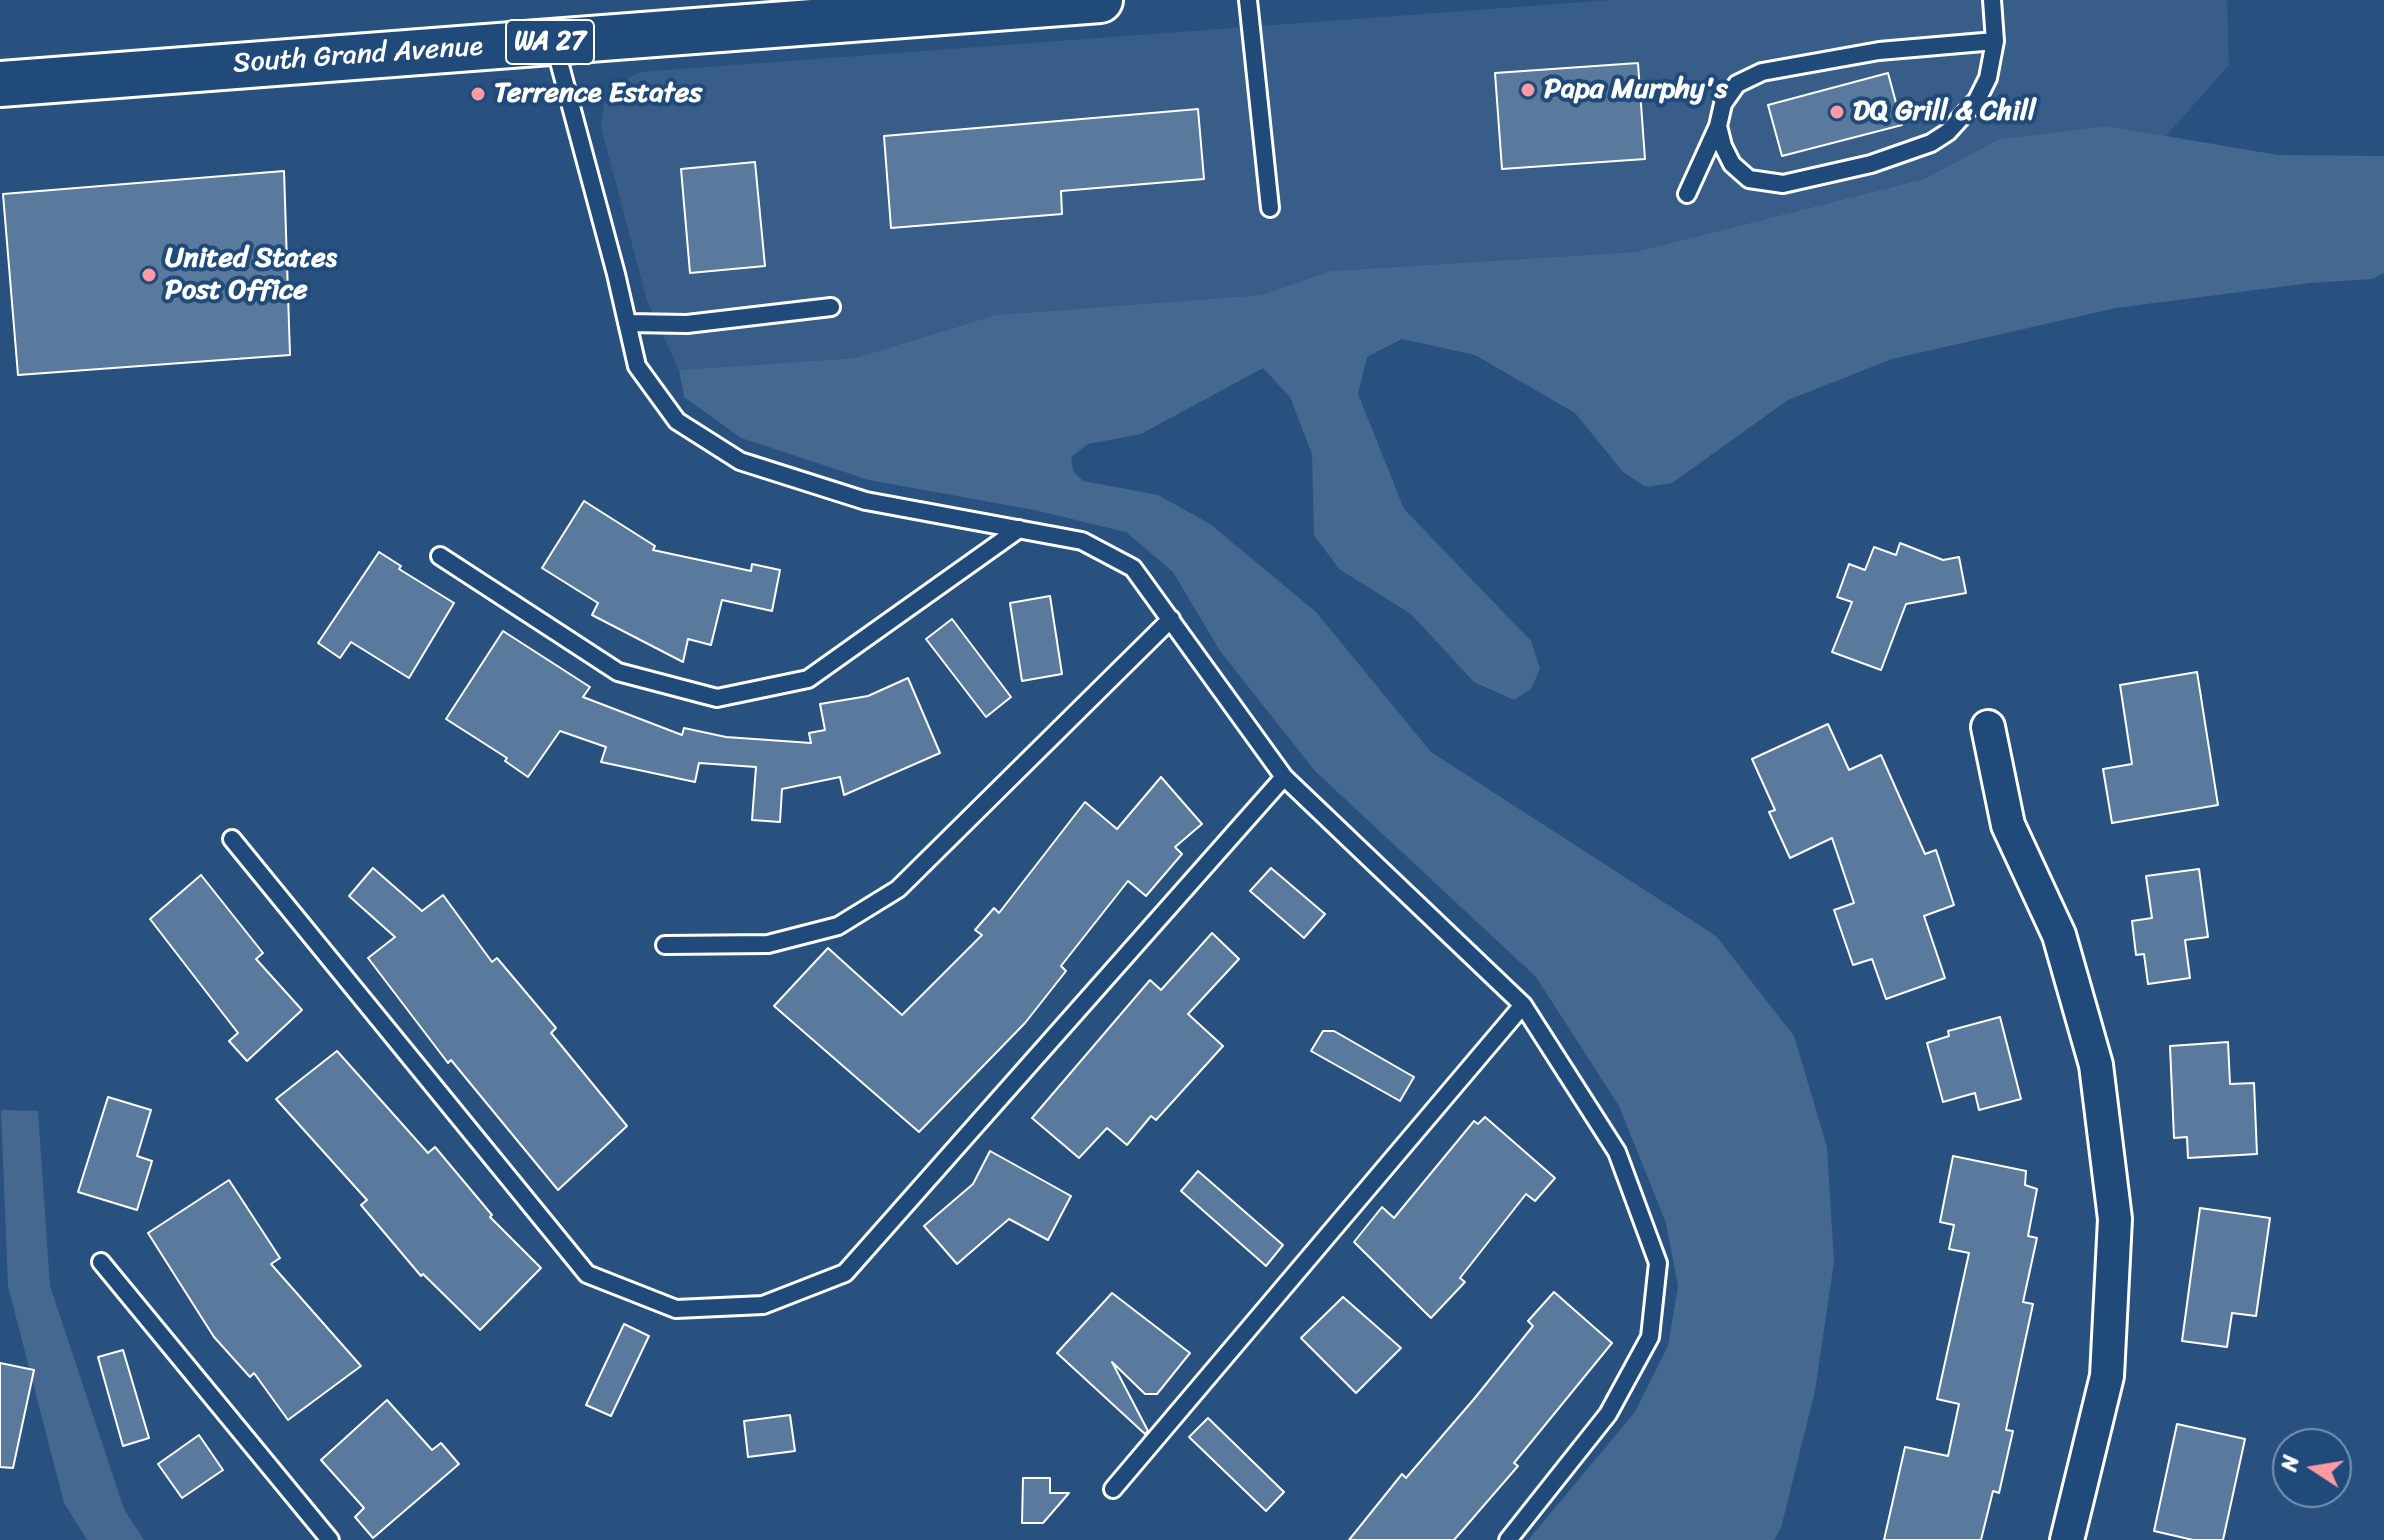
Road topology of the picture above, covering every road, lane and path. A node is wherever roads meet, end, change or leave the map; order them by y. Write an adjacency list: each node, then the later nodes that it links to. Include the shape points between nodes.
1 (1100, 0): 4 (main road, South Grand Avenue / WA 27)
2 (1248, 0): 9 (lane)
3 (1992, 0): 5 (lane)
4 (554, 41): 6 (main road, South Grand Avenue / WA 27); 11 (lane)
5 (1995, 41): 7 (lane, via 1879,51 1762,72 1737,84 1723,104); 7 (lane, via 1988,78 1977,100 1948,132 1871,164 1783,184 1749,179 1732,164)
6 (0, 84)
7 (1718, 126): 8 (lane)
8 (1687, 194)
9 (1270, 208)
10 (831, 307): 11 (lane, via 687,324)
11 (627, 323): 12 (lane, via 637,366 677,421 740,461 866,501)
12 (1019, 529): 13 (lane, via 808,679 717,698 618,672); 14 (lane, via 1082,541 1133,568)
13 (440, 556)
14 (1171, 619): 16 (lane); 18 (lane, via 898,889 838,926 768,944)
15 (1988, 727): 24 (street, via 2008,825 2059,935 2096,1065 2115,1219 2107,1376)
16 (1284, 777): 17 (lane, via 845,1273 763,1305 676,1309 587,1274); 19 (lane)
17 (232, 839)
18 (665, 945)
19 (1523, 1005): 21 (lane); 23 (lane, via 1617,1152 1658,1263 1650,1337 1608,1414)
20 (101, 1262): 22 (lane)
21 (1113, 1489)
22 (330, 1540)
23 (1508, 1540)
24 (2067, 1540)

